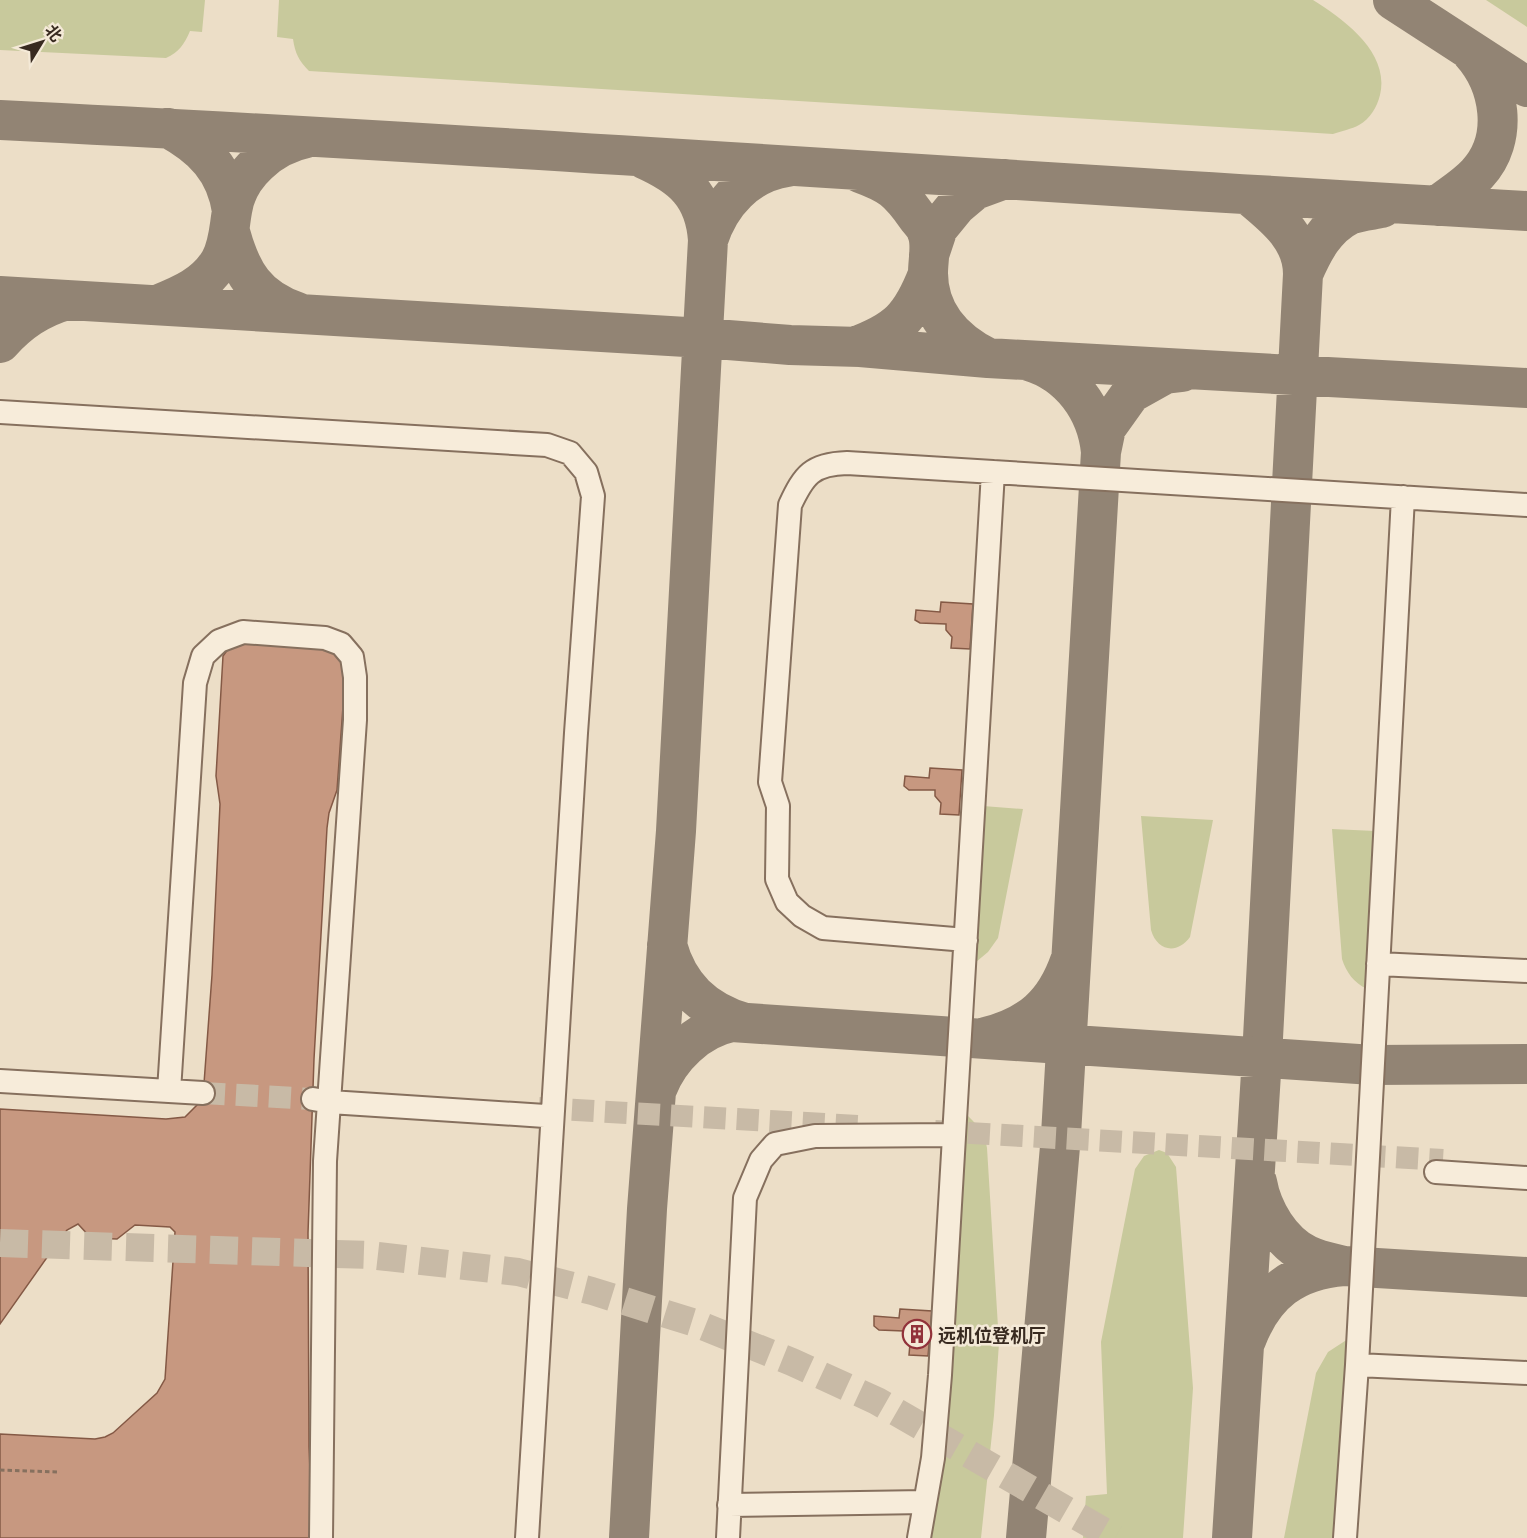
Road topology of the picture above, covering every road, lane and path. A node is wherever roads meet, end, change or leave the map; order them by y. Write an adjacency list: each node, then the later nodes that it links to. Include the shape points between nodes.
1 (0, 412): 23 (lane, via 547,445 570,453 586,472 593,496)
2 (993, 472): 3 (lane); 5 (lane); 5 (lane, via 828,463 811,472 798,489 790,505 770,782 778,806 777,879 786,902 802,916 823,928)
3 (1403, 497): 4 (lane); 6 (lane)
4 (1527, 505)
5 (966, 940): 13 (lane)
6 (1378, 964): 7 (lane); 16 (lane)
7 (1527, 971)
8 (0, 1081): 9 (lane)
9 (169, 1091): 10 (lane); 11 (lane, via 195,683 203,656 219,641 243,632 325,638 341,644 352,657 355,720)
10 (203, 1093)
11 (324, 1099): 12 (lane); 22 (lane)
12 (542, 1112)
13 (954, 1135): 20 (lane, via 940,1375); 21 (lane, via 815,1136 775,1144 761,1160 745,1198)
14 (1527, 1166): 15 (lane, via 1439,1166)
15 (1527, 1178)
16 (1357, 1365): 17 (lane); 26 (lane)
17 (1527, 1372)
18 (0, 1470): 19 (path)
19 (60, 1472)
20 (925, 1502): 21 (lane); 25 (lane)
21 (729, 1505): 24 (lane)
22 (321, 1538)
23 (527, 1538)
24 (728, 1538)
25 (919, 1538)
26 (1345, 1538)

